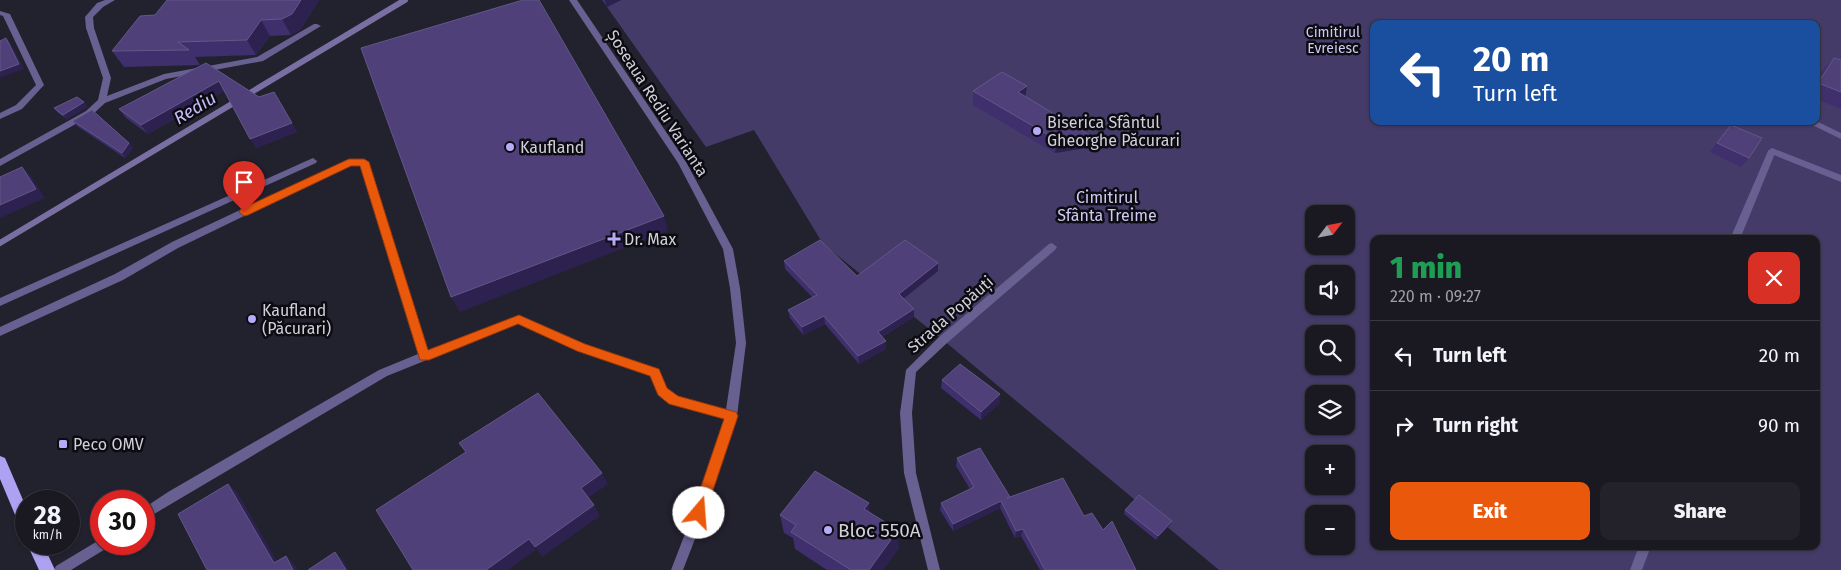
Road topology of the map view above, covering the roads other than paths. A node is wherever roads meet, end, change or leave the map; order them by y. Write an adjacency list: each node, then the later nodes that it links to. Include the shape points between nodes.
1 (111, 0): 5 (street, via 89,16 107,78)
2 (573, 0): 17 (street, Șoseaua Rediu Varianta, via 682,162 728,249 741,343)
3 (0, 13): 6 (street, via 6,14 40,85 18,107)
4 (316, 26): 5 (street, via 260,59 178,74)
5 (102, 101): 10 (street, via 89,113)
6 (0, 116)
7 (1817, 125): 8 (street)
8 (1841, 136)
9 (313, 161): 14 (street)
10 (0, 163)
11 (1841, 179): 12 (street, via 1772,151)
12 (1737, 235)
13 (1052, 247): 27 (street, Strada Popăuți, via 911,370 906,413 910,473)
14 (0, 302)
15 (0, 332): 16 (street, via 119,277 175,245 349,162 364,162)
16 (424, 356): 17 (street, via 519,319 581,348 655,372 662,392 674,400); 20 (street, via 383,373)
17 (731, 416): 26 (street, Șoseaua Rediu Varianta)
18 (0, 462): 19 (main road)
19 (15, 498)
20 (155, 508)
21 (1644, 550): 28 (street)
22 (90, 552): 25 (street)
23 (40, 555): 24 (main road)
24 (47, 570)
25 (60, 570)
26 (678, 570)
27 (934, 570)
28 (1636, 570)

